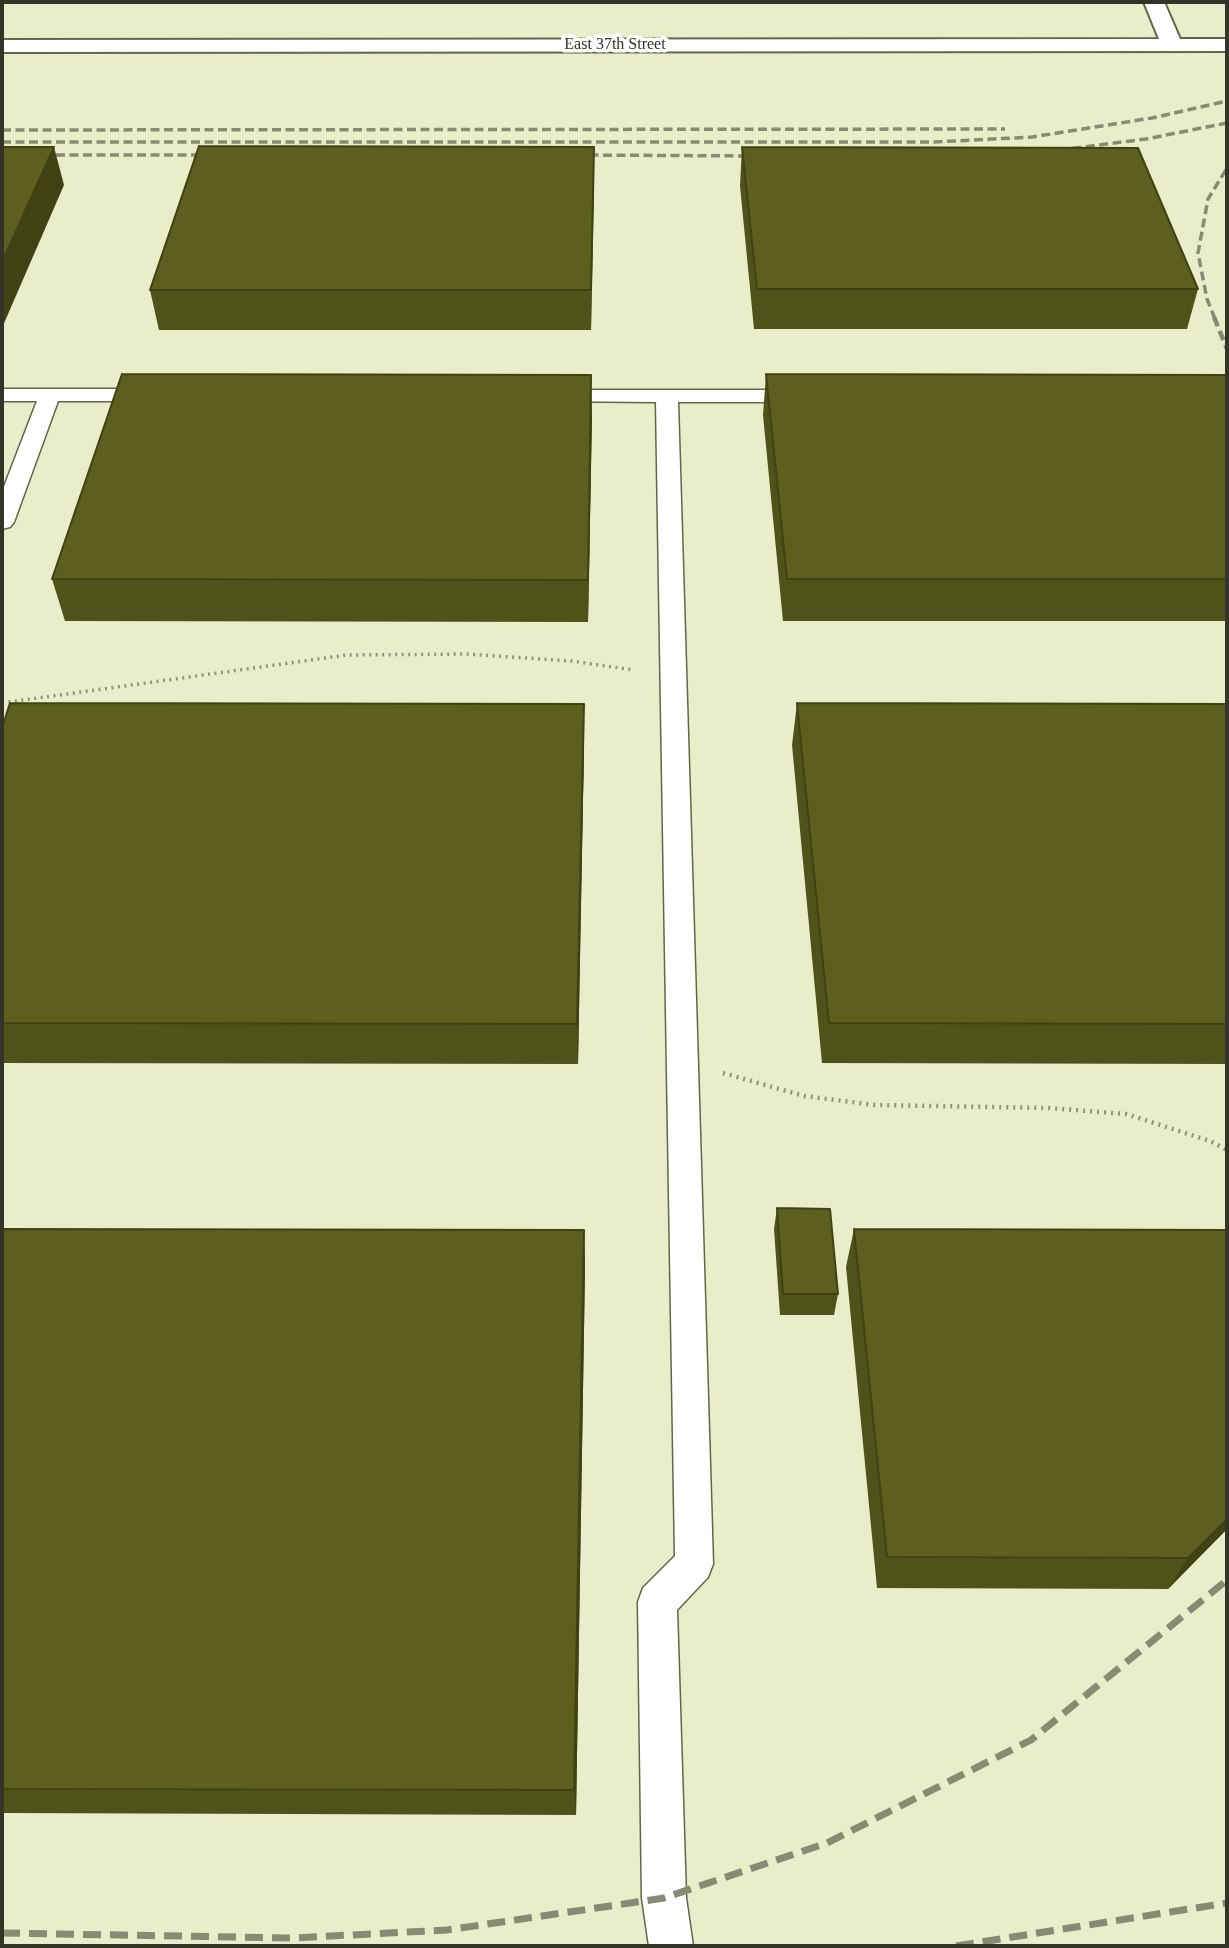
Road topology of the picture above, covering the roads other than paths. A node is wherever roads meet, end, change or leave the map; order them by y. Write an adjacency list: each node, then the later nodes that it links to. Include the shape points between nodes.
1 (1154, 2): 2 (street)
2 (1172, 45): 3 (street, East 37th Street); 4 (street, East 37th Street)
3 (1227, 45)
4 (2, 46)
5 (2, 395): 6 (lane)
6 (50, 396): 7 (lane); 11 (lane)
7 (173, 396)
8 (530, 396): 9 (lane)
9 (667, 396): 10 (lane); 12 (lane, via 694,1564 657,1602 664,1898)
10 (817, 396)
11 (2, 522)
12 (671, 1946)

